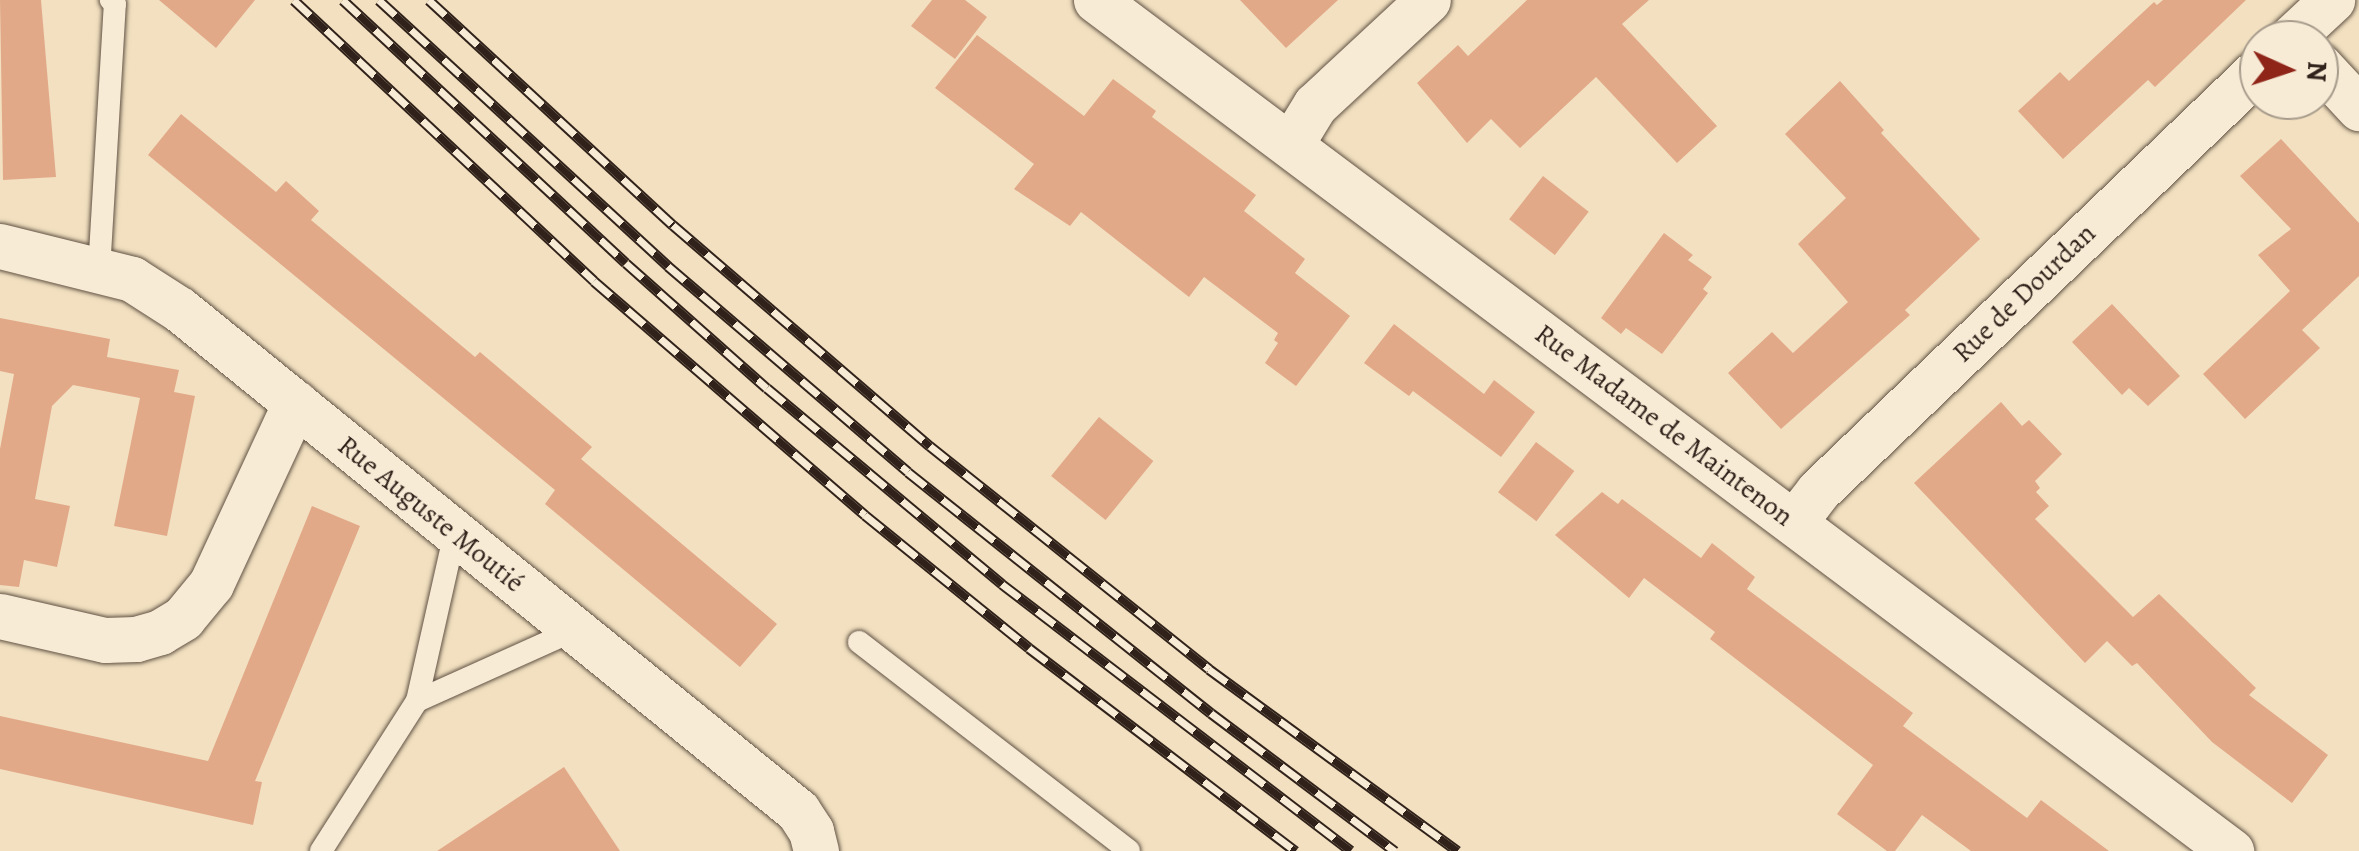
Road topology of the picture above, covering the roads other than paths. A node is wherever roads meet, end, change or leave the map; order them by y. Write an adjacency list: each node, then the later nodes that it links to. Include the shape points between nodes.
1 (111, 0): 9 (lane)
2 (1096, 0): 7 (street, Rue Madame de Maintenon)
3 (1428, 0): 7 (street, via 1315,105)
4 (2339, 87): 6 (street)
5 (2239, 88): 11 (street, Rue de Dourdan, via 1818,491)
6 (2359, 108)
7 (1292, 144): 11 (street, Rue Madame de Maintenon)
8 (0, 246): 9 (street, Rue Auguste Moutié)
9 (98, 271): 10 (street, Rue Auguste Moutié, via 132,279 179,309)
10 (295, 403): 12 (street, Rue Auguste Moutié); 13 (street, via 210,584 183,618 136,639 105,640)
11 (1794, 522): 20 (street, Rue Madame de Maintenon)
12 (456, 533): 14 (street, Rue Auguste Moutié); 16 (lane)
13 (0, 616)
14 (575, 630): 16 (lane); 18 (street, Rue Auguste Moutié, via 798,812)
15 (859, 642): 19 (lane)
16 (417, 701): 17 (lane)
17 (321, 851)
18 (816, 851)
19 (1129, 851)
20 (2231, 851)

